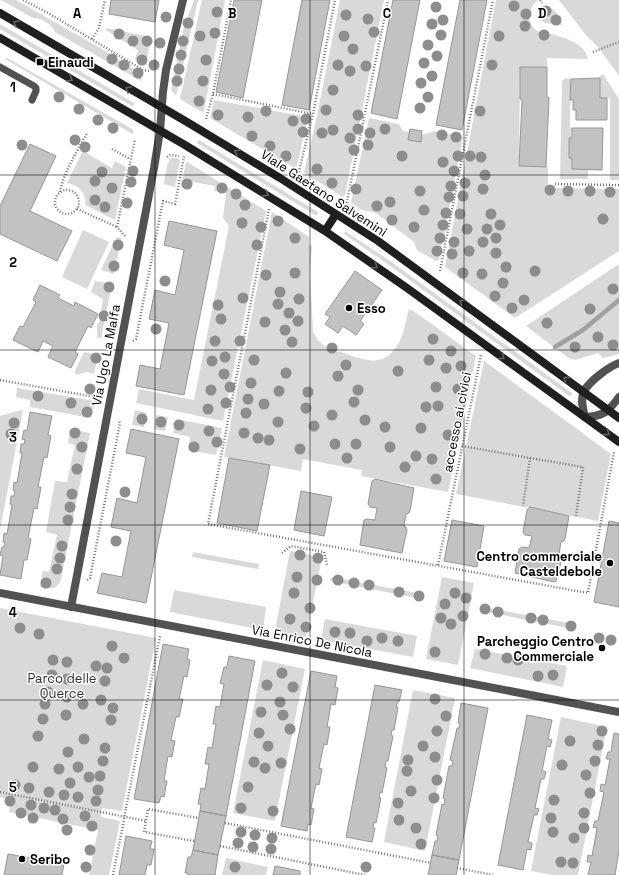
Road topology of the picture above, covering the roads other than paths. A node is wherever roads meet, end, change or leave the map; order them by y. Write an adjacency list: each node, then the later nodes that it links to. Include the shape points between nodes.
1 (183, 0): 6 (street, Via Ugo La Malfa, via 166,70)
2 (0, 14): 6 (main road, Viale Gaetano Salvemini, one-way to 2)
3 (0, 38): 7 (main road, one-way to 7)
4 (0, 67): 5 (lane, via 36,88)
5 (32, 100)
6 (162, 108): 7 (street, Via Ugo La Malfa); 8 (main road, Viale Gaetano Salvemini, one-way to 6)
7 (160, 131): 9 (main road, one-way to 9); 18 (street, Via Ugo La Malfa)
8 (336, 214): 9 (main road); 11 (main road, Viale Gaetano Salvemini, one-way to 8)
9 (325, 231): 14 (main road, one-way to 14)
10 (619, 363): 11 (street, via 601,374)
11 (583, 392): 13 (main road, Viale Gaetano Salvemini); 14 (street, via 582,409)
12 (619, 398): 13 (street)
13 (609, 410): 14 (street, via 594,417); 15 (main road, Viale Gaetano Salvemini)
14 (585, 417): 16 (main road, one-way to 16)
15 (619, 418)
16 (619, 442)
17 (0, 593): 18 (street, Via Enrico De Nicola)
18 (71, 607): 19 (street, Via Enrico De Nicola)
19 (619, 712)

